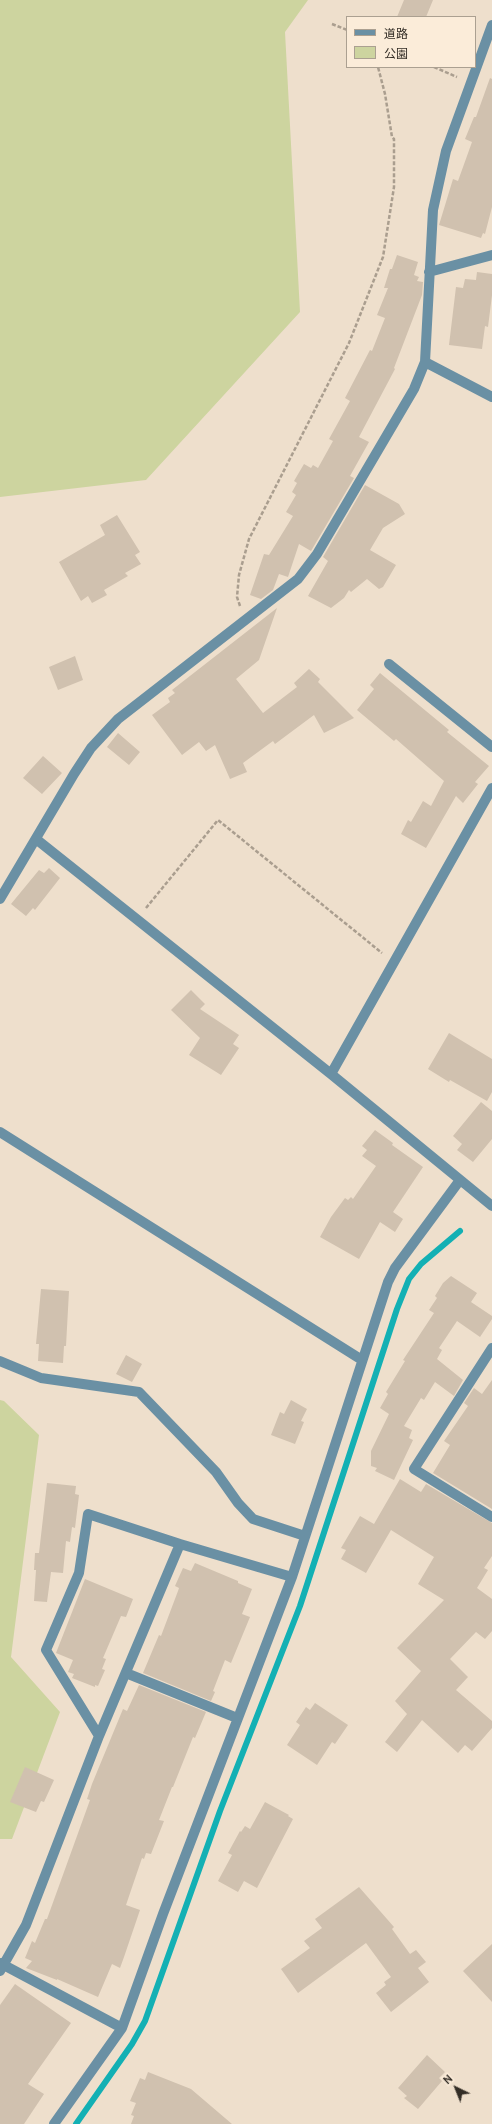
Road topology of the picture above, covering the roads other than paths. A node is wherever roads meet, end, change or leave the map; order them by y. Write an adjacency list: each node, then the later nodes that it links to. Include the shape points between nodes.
1 (492, 25): 2 (street)
2 (476, 66)
3 (475, 68): 5 (street, via 446,151 433,210)
4 (492, 255): 5 (street)
5 (429, 272): 6 (street)
6 (424, 362): 7 (street); 11 (street, via 414,389 317,554 298,579 118,719 91,748)
7 (492, 397)
8 (389, 664): 9 (street)
9 (492, 747)
10 (492, 788): 13 (street)
11 (36, 839): 12 (street); 13 (street)
12 (0, 900)
13 (331, 1074): 15 (street)
14 (0, 1132): 18 (street)
15 (460, 1180): 16 (street); 18 (street, via 395,1268)
16 (492, 1206)
17 (492, 1348): 20 (street, via 414,1469)
18 (362, 1360): 21 (street)
19 (0, 1361): 21 (street, via 41,1378 139,1392 216,1472 253,1519)
20 (492, 1517)
21 (305, 1536): 23 (street)
22 (180, 1544): 23 (street); 24 (street); 26 (street, via 88,1514 79,1573 46,1650)
23 (292, 1577): 25 (street)
24 (126, 1673): 25 (street); 26 (street)
25 (237, 1718): 28 (street)
26 (99, 1736): 27 (street, via 26,1925)
27 (1, 1966): 28 (street)
28 (122, 2028): 29 (street)
29 (54, 2124)

